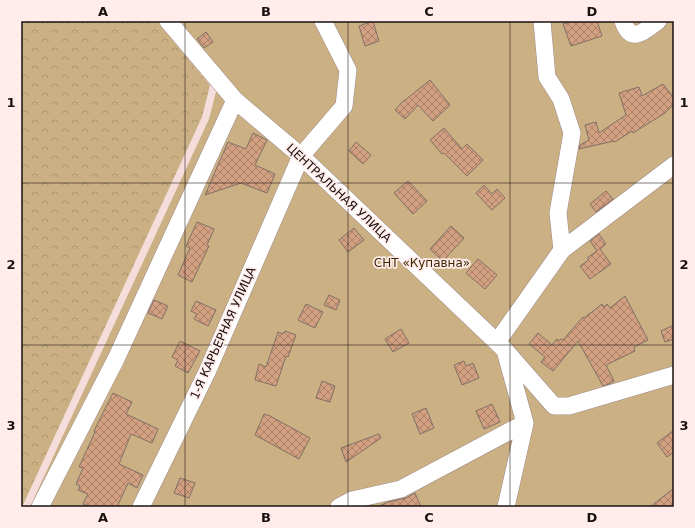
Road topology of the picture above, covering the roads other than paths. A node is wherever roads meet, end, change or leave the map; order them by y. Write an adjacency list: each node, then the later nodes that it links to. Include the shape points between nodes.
1 (168, 21): 6 (street, ЦЕНТРАЛЬНАЯ УЛИЦА)
2 (323, 21): 7 (street, 1-Я КАРЬЕРНАЯ УЛИЦА, via 348,70 344,106)
3 (542, 21): 9 (street, via 547,77 561,99 572,133 558,214)
4 (623, 21): 5 (street, via 627,31 638,35)
5 (658, 21)
6 (235, 100): 7 (street, ЦЕНТРАЛЬНАЯ УЛИЦА); 13 (street, via 116,359)
7 (301, 156): 10 (street, ЦЕНТРАЛЬНАЯ УЛИЦА); 14 (street, 1-Я КАРЬЕРНАЯ УЛИЦА, via 207,372)
8 (674, 165): 9 (street)
9 (562, 250): 10 (street)
10 (501, 346): 11 (street, ЦЕНТРАЛЬНАЯ УЛИЦА, via 554,406 569,406); 12 (street)
11 (674, 375)
12 (525, 423): 15 (street, via 401,490 352,500); 16 (street)
13 (40, 507)
14 (141, 507)
15 (339, 507)
16 (506, 507)

